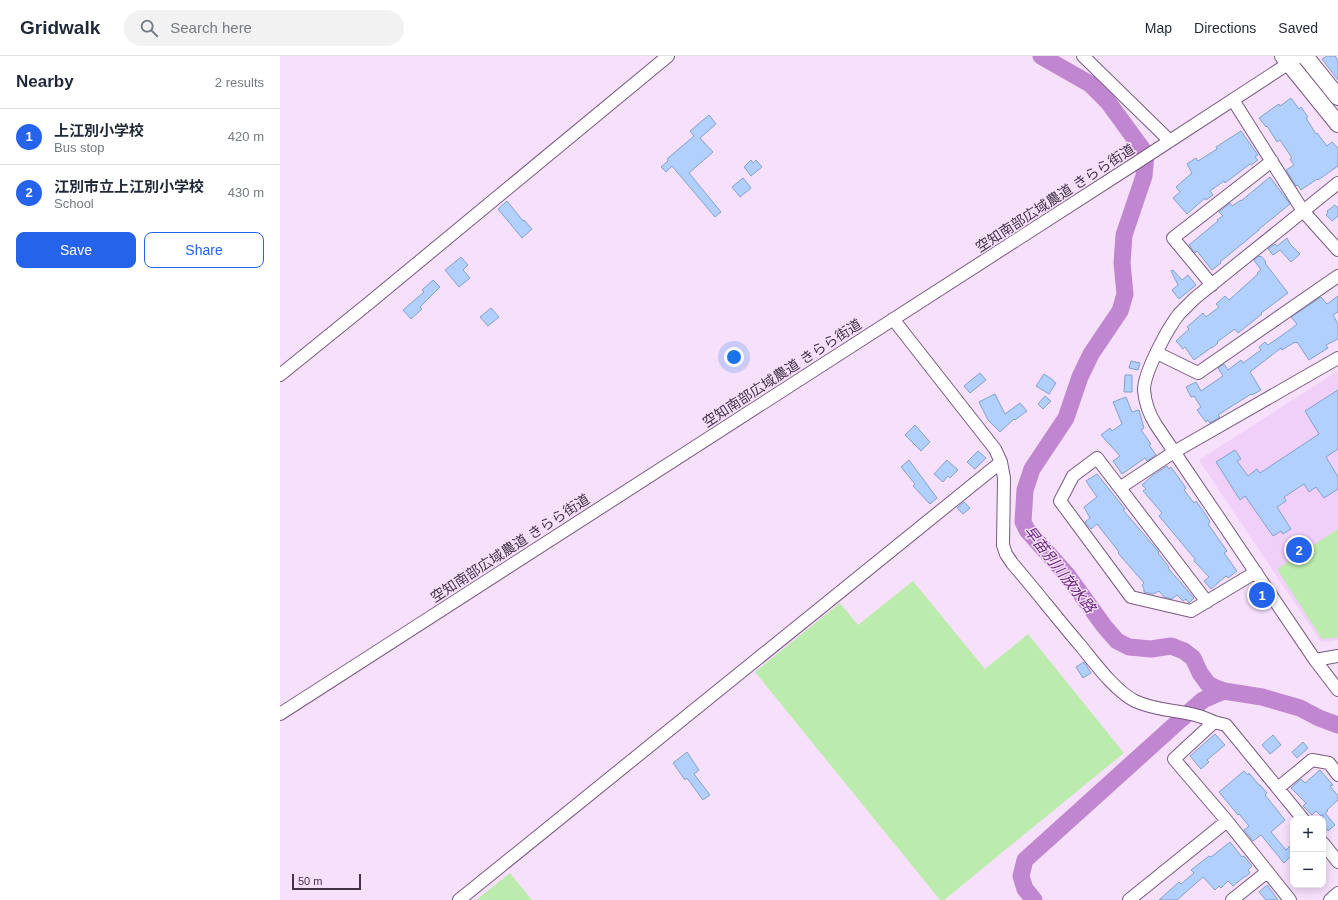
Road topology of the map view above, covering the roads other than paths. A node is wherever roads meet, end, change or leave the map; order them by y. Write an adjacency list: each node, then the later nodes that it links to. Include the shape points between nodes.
1 (668, 56): 18 (street)
2 (1083, 56): 8 (street)
3 (1305, 56): 5 (main road)
4 (1291, 58): 6 (street, 空知南部広域農道 きらら街道); 7 (main road)
5 (1338, 97)
6 (1233, 100): 8 (street, 空知南部広域農道 きらら街道); 9 (street)
7 (1338, 124)
8 (1170, 141): 15 (street, 空知南部広域農道 きらら街道)
9 (1272, 161): 11 (street); 14 (street, via 1173,238)
10 (1336, 188): 11 (street)
11 (1303, 211): 12 (street); 14 (street)
12 (1338, 250)
13 (1338, 276): 16 (street, via 1198,372)
14 (1212, 285): 16 (street, via 1194,298 1180,314 1168,330)
15 (893, 319): 20 (street, via 995,449); 27 (street, 空知南部広域農道 きらら街道)
16 (1157, 353): 19 (street, via 1147,372 1144,388 1146,400 1149,413)
17 (1338, 358): 19 (street)
18 (280, 375)
19 (1174, 452): 21 (street); 22 (street)
20 (1001, 462): 28 (street, via 1004,478 1003,545 1012,563 1103,673 1122,691 1150,706 1182,711); 37 (street)
21 (1121, 487): 23 (street); 23 (street, via 1097,458 1073,476 1060,501 1131,597 1191,611)
22 (1256, 572): 23 (street); 25 (street)
23 (1207, 602)
24 (1338, 656): 25 (street)
25 (1315, 660): 26 (street)
26 (1338, 689)
27 (280, 714)
28 (1214, 722): 30 (street, via 1226,725); 32 (street, via 1174,759)
29 (1338, 775): 30 (street, via 1329,763 1312,760)
30 (1278, 788): 31 (street)
31 (1301, 816)
32 (1227, 822): 35 (street); 38 (street)
33 (1326, 847): 34 (street)
34 (1338, 862)
35 (1267, 872): 39 (street); 40 (street)
36 (1338, 893): 41 (street)
37 (459, 900)
38 (1129, 900)
39 (1232, 900)
40 (1290, 900)
41 (1330, 900)

